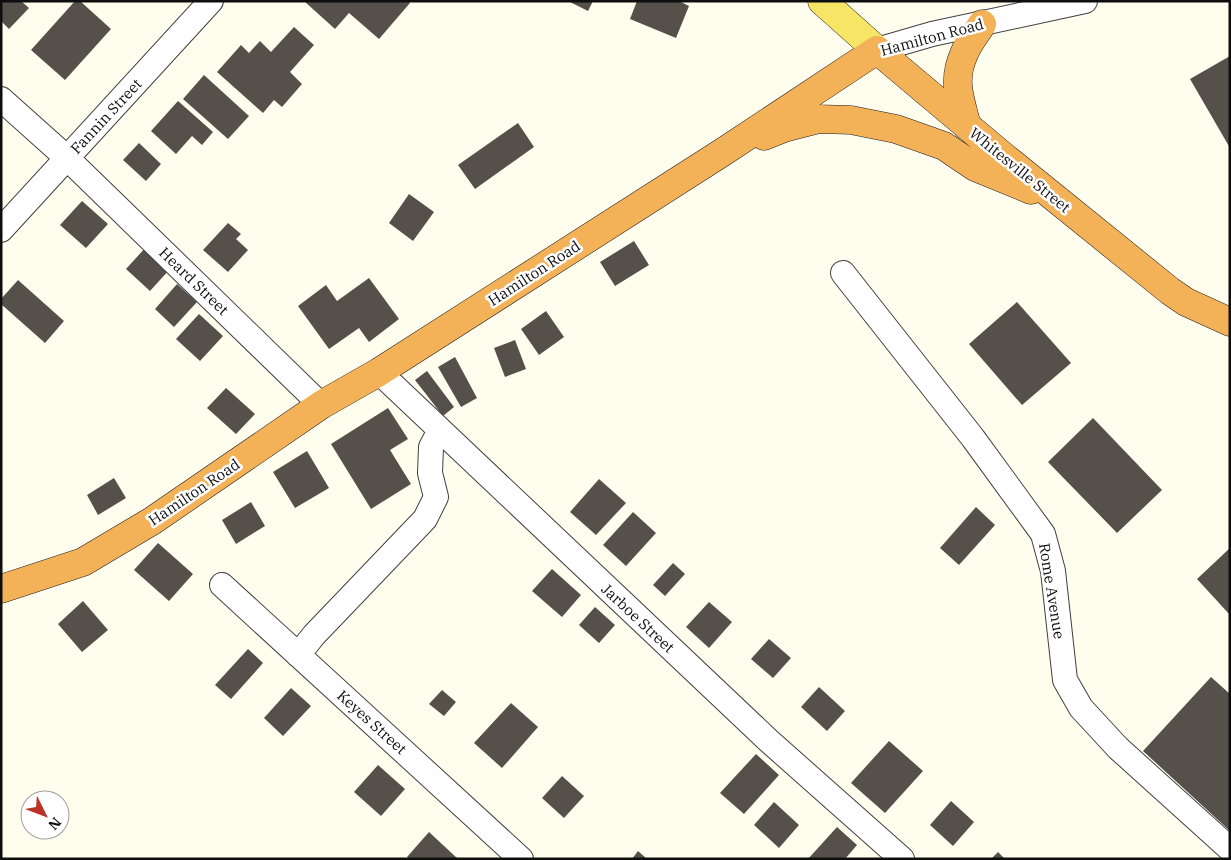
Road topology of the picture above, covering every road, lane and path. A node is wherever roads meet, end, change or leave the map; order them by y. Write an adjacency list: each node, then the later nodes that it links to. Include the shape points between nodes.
1 (211, 1): 9 (street, Fannin Street)
2 (822, 1): 5 (main road, Whitesville Street)
3 (1085, 1): 4 (street, Hamilton Road)
4 (982, 24): 5 (street, Hamilton Road); 7 (highway, via 964,52 957,74)
5 (877, 50): 7 (highway, Whitesville Street); 8 (highway, Hamilton Road)
6 (1, 99): 9 (street, Heard Street)
7 (967, 126): 10 (highway, Whitesville Street)
8 (723, 152): 10 (highway, via 784,128 819,119 851,120 896,129 944,146 975,167); 14 (highway, Hamilton Road)
9 (67, 158): 11 (street, Fannin Street); 15 (street, Heard Street)
10 (1058, 200): 13 (highway, Whitesville Street, via 1170,291)
11 (1, 230)
12 (843, 273): 20 (street, Rome Avenue, via 973,438 1043,534 1052,571 1065,680 1080,708 1118,748)
13 (1230, 322)
14 (379, 372): 15 (highway, Hamilton Road); 16 (street, Jarboe Street)
15 (321, 405): 18 (highway, Hamilton Road, via 152,521 83,562)
16 (440, 430): 19 (street, via 430,447 430,473 436,497 425,519); 22 (street, Jarboe Street, via 768,741)
17 (222, 585): 19 (street, Keyes Street)
18 (1, 589)
19 (298, 655): 21 (street, Keyes Street)
20 (1230, 849)
21 (522, 859)
22 (902, 859)

